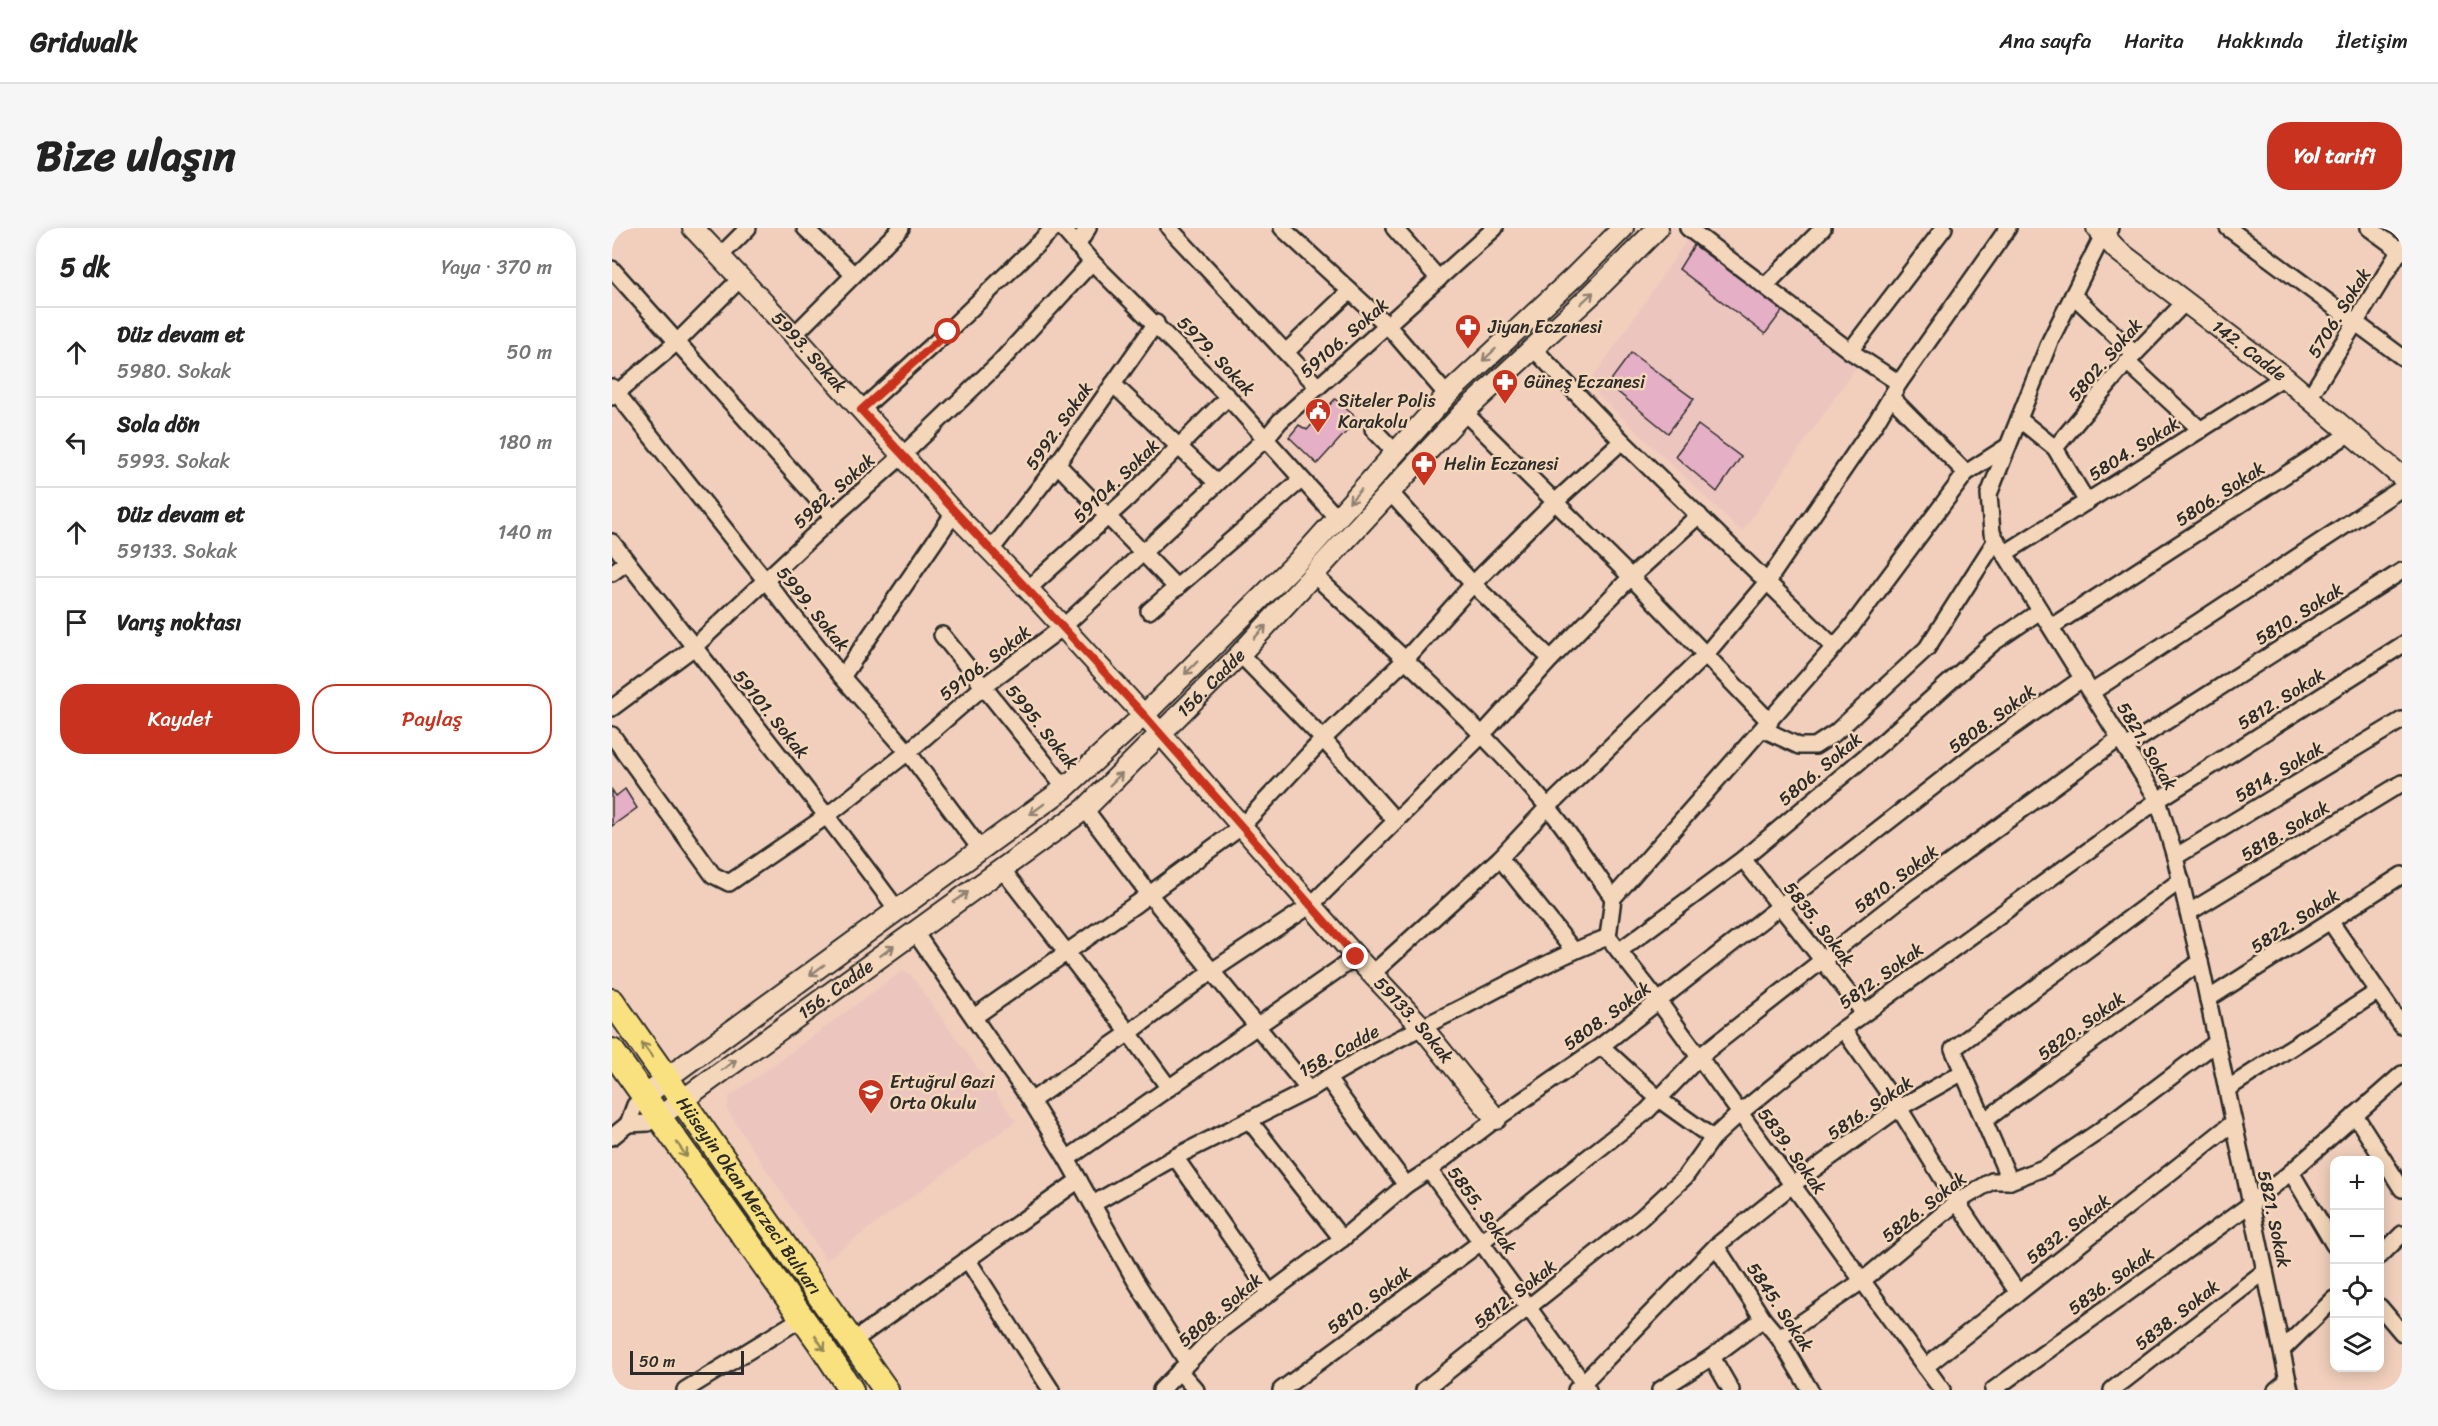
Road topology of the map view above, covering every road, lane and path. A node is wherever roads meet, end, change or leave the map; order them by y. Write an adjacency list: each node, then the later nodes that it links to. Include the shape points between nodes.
1 (693, 228): 23 (street, 5993. Sokak)
2 (748, 228): 23 (street)
3 (806, 228): 26 (street)
4 (1053, 228): 52 (street, via 948,332)
5 (1062, 228): 21 (street, 5979. Sokak)
6 (1088, 228): 21 (street)
7 (1169, 228): 40 (street)
8 (1282, 228): 30 (street)
9 (1394, 228): 28 (street)
10 (1495, 228): 28 (street, 59106. Sokak)
11 (1623, 228): 48 (street, 156. Cadde, one-way to 48)
12 (1658, 228): 38 (street, 156. Cadde, one-way to 12)
13 (1688, 228): 29 (street)
14 (1823, 228): 29 (street)
15 (1944, 228): 39 (street)
16 (2008, 228): 44 (street)
17 (2228, 228): 33 (street)
18 (2369, 228): 22 (street)
19 (893, 230): 26 (street)
20 (2103, 230): 31 (street, 5821. Sokak); 32 (street, 142. Cadde, via 2117,250)
21 (1077, 246): 24 (street, 5979. Sokak)
22 (2401, 250): 33 (street, 5706. Sokak)
23 (719, 257): 27 (street, 5993. Sokak)
24 (1092, 262): 34 (street, 5979. Sokak); 64 (street, 5982. Sokak, via 998,364)
25 (612, 269): 37 (street)
26 (854, 274): 36 (street)
27 (739, 279): 36 (street, 5993. Sokak); 37 (street)
28 (1439, 279): 35 (street, 59106. Sokak)
29 (1766, 285): 39 (street)
30 (1350, 291): 35 (street); 40 (street)
31 (2073, 295): 42 (street); 54 (street, 5821. Sokak)
32 (2186, 301): 42 (street, 5802. Sokak); 43 (street, 142. Cadde)
33 (2357, 322): 41 (street); 51 (street, 5706. Sokak)
34 (1156, 323): 45 (street, 5992. Sokak); 49 (street, 5979. Sokak)
35 (1388, 326): 46 (street, 59106. Sokak); 48 (street)
36 (794, 335): 52 (street, 5993. Sokak)
37 (677, 342): 47 (street); 76 (street)
38 (1533, 348): 53 (street, 156. Cadde); 59 (street)
39 (1850, 351): 44 (street)
40 (1286, 352): 46 (street)
41 (2402, 357)
42 (2131, 358): 56 (street); 62 (street, 5802. Sokak)
43 (2284, 377): 51 (street, 142. Cadde); 56 (street, 5804. Sokak)
44 (1899, 383): 50 (street)
45 (1113, 384): 60 (street); 65 (street, 5992. Sokak)
46 (1318, 387): 58 (street, 59106. Sokak)
47 (614, 392): 89 (street, 5999. Sokak)
48 (1447, 395): 63 (street, 156. Cadde)
49 (1228, 397): 58 (street, 5979. Sokak); 60 (street, 59104. Sokak)
50 (1891, 397): 66 (street); 90 (street)
51 (2309, 398): 57 (street, 142. Cadde)
52 (861, 410): 64 (street, 5993. Sokak)
53 (1464, 412): 71 (street, 156. Cadde); 73 (street)
54 (2019, 419): 61 (street, 5821. Sokak); 62 (street)
55 (1373, 429): 63 (street)
56 (2201, 430): 72 (street, 5804. Sokak)
57 (2350, 433): 67 (street, 142. Cadde); 97 (street, 5806. Sokak)
58 (1266, 438): 68 (street, 5979. Sokak); 69 (street, 59106. Sokak)
59 (1622, 441): 73 (street); 75 (street)
60 (1179, 446): 69 (street); 77 (street, 59104. Sokak)
61 (2008, 446): 66 (street); 79 (street, 5821. Sokak, via 1989,494)
62 (2055, 448): 72 (street)
63 (1395, 452): 78 (street, 156. Cadde, one-way to 78)
64 (903, 455): 74 (street, 5993. Sokak); 76 (street, 5982. Sokak)
65 (1057, 464): 77 (street); 81 (street, 5992. Sokak)
66 (1966, 473): 100 (street)
67 (2402, 477)
68 (1301, 480): 78 (street, 5979. Sokak); 92 (street)
69 (1216, 483): 82 (street, 59106. Sokak)
70 (2402, 488): 109 (street)
71 (1389, 491): 87 (street, 156. Cadde); 91 (street)
72 (2087, 502): 83 (street, 5804. Sokak)
73 (1554, 503): 88 (street); 91 (street)
74 (954, 513): 81 (street, 5993. Sokak); 106 (street)
75 (1698, 515): 88 (street); 90 (street)
76 (833, 517): 89 (street, 5982. Sokak)
77 (1108, 517): 82 (street); 93 (street, 59104. Sokak)
78 (1336, 517): 111 (street, 156. Cadde, one-way to 111, via 1304,555)
79 (1996, 540): 83 (street, 5821. Sokak); 113 (street, via 1927,648 1835,734 1815,746 1799,746)
80 (612, 542): 84 (street, 59101. Sokak)
81 (991, 550): 93 (street, 5993. Sokak)
82 (1143, 552): 92 (street); 96 (street, 59106. Sokak)
83 (2004, 554): 94 (street, 5821. Sokak)
84 (627, 562): 86 (street); 101 (street, 59101. Sokak)
85 (2402, 571): 118 (street, 5810. Sokak)
86 (612, 573)
87 (1314, 575): 102 (street, 156. Cadde, one-way to 87); 105 (street)
88 (1631, 577): 103 (street); 104 (street)
89 (766, 582): 101 (street, 5982. Sokak); 106 (street, 5999. Sokak)
90 (1767, 582): 100 (street); 103 (street)
91 (1473, 584): 104 (street); 105 (street)
92 (1177, 588): 95 (street)
93 (1028, 589): 96 (street, 5993. Sokak)
94 (2040, 610): 97 (street, 5821. Sokak); 131 (street, 5806. Sokak, via 1993,643)
95 (1149, 611)
96 (1063, 627): 108 (street, 59106. Sokak); 111 (street, 5993. Sokak)
97 (2051, 627): 107 (street, 5821. Sokak)
98 (942, 635): 108 (street, 5995. Sokak)
99 (2402, 645): 122 (street, 5812. Sokak)
100 (1834, 647): 113 (street)
101 (693, 648): 110 (street, 5982. Sokak); 125 (street, 59101. Sokak)
102 (1240, 654): 114 (street, 156. Cadde); 117 (street)
103 (1706, 654): 113 (street); 123 (street)
104 (1551, 659): 116 (street)
105 (1405, 660): 116 (street); 117 (street)
106 (842, 676): 119 (street, 5999. Sokak)
107 (2082, 678): 109 (street, 5821. Sokak); 138 (street, 5808. Sokak, via 1976,753)
108 (984, 686): 119 (street, 59106. Sokak); 121 (street, 5995. Sokak)
109 (2092, 693): 118 (street, 5821. Sokak)
110 (612, 708)
111 (1144, 715): 114 (street, 5993. Sokak); 121 (street, 156. Cadde)
112 (2402, 720): 129 (street, 5814. Sokak)
113 (1766, 725): 136 (street)
114 (1161, 734): 124 (street, 156. Cadde, one-way to 114); 127 (street, 59133. Sokak)
115 (612, 735): 125 (street, 59106. Sokak, via 714,875 729,883)
116 (1482, 735): 123 (street); 126 (street)
117 (1323, 739): 126 (street); 127 (street)
118 (2123, 742): 122 (street, 5821. Sokak); 148 (street, 5810. Sokak, via 1908,893)
119 (908, 752): 125 (street, 59106. Sokak); 128 (street, 5999. Sokak)
120 (2402, 783): 140 (street, 5818. Sokak)
121 (1065, 788): 128 (street, 156. Cadde, one-way to 128)
122 (2157, 800): 129 (street, 5821. Sokak); 156 (street, 5812. Sokak)
123 (1548, 807): 130 (street); 136 (street)
124 (1085, 809): 132 (street, 156. Cadde); 135 (street)
125 (828, 815): 139 (street, 59101. Sokak)
126 (1395, 820): 137 (street)
127 (1241, 827): 135 (street); 137 (street, 59133. Sokak)
128 (981, 850): 139 (street, 156. Cadde)
129 (2175, 857): 134 (street, 5821. Sokak)
130 (1500, 858): 144 (street); 151 (street)
131 (1743, 859): 138 (street, 5835. Sokak); 145 (street, 5806. Sokak)
132 (1002, 869): 142 (street, 156. Cadde, one-way to 132); 146 (street)
133 (2402, 875): 141 (street, 5822. Sokak)
134 (2181, 880): 140 (street, 5821. Sokak); 167 (street, via 1953,1049)
135 (1149, 894): 146 (street); 150 (street)
136 (1613, 898): 143 (street)
137 (1311, 905): 147 (street, 59133. Sokak); 150 (street)
138 (1780, 907): 148 (street, 5835. Sokak); 155 (street, 5808. Sokak)
139 (898, 911): 142 (street); 169 (street, 156. Cadde, one-way to 169)
140 (2188, 913): 149 (street, 5821. Sokak)
141 (2330, 921): 152 (street); 153 (street, 5822. Sokak)
142 (914, 931): 157 (street); 174 (street, 156. Cadde, one-way to 142)
143 (1608, 937): 144 (street, 158. Cadde); 145 (street, 5839. Sokak)
144 (1573, 950): 160 (street, 158. Cadde)
145 (1619, 951): 155 (street, 5839. Sokak)
146 (1065, 952): 157 (street); 162 (street)
147 (1356, 957): 151 (street, 59133. Sokak); 159 (street)
148 (1823, 960): 156 (street, 5835. Sokak); 166 (street, 5810. Sokak)
149 (2200, 962): 153 (street, 5821. Sokak); 183 (street, 5820. Sokak)
150 (1212, 971): 159 (street); 162 (street)
151 (1372, 973): 160 (street, 59133. Sokak)
152 (2377, 992): 158 (street); 172 (street)
153 (2208, 999): 163 (street, 5821. Sokak)
154 (612, 1001): 169 (main road, Hüseyin Okan Merzeci Bulvarı, one-way to 154)
155 (1659, 1002): 164 (street, 5808. Sokak); 166 (street, 5839. Sokak)
156 (1864, 1012): 161 (street, 5812. Sokak)
157 (974, 1017): 176 (street)
158 (2402, 1026)
159 (1255, 1027): 171 (street); 173 (street)
160 (1422, 1027): 170 (street, 158. Cadde); 181 (street, 59133. Sokak)
161 (1842, 1029): 178 (street); 179 (street, 5812. Sokak)
162 (1129, 1033): 171 (street); 176 (street)
163 (2217, 1042): 172 (street, 5821. Sokak); 193 (street, 5826. Sokak, via 2046,1167)
164 (1601, 1046): 175 (street); 181 (street, 5808. Sokak)
165 (612, 1051): 177 (main road, Hüseyin Okan Merzeci Bulvarı)
166 (1699, 1058): 175 (street, 5810. Sokak); 179 (street, 5839. Sokak)
167 (1963, 1072): 178 (street, 5816. Sokak); 183 (street)
168 (2402, 1074): 180 (street, 5836. Sokak)
169 (667, 1078): 174 (main road, Hüseyin Okan Merzeci Bulvarı); 177 (street, 156. Cadde)
170 (1327, 1078): 173 (street, 158. Cadde); 194 (street)
171 (1169, 1088): 189 (street)
172 (2227, 1089): 184 (street, 5821. Sokak)
173 (1309, 1090): 182 (street, 158. Cadde)
174 (681, 1099): 177 (street, 156. Cadde); 218 (main road, Hüseyin Okan Merzeci Bulvarı)
175 (1660, 1100): 187 (street); 203 (street, 5810. Sokak)
176 (1031, 1101): 189 (street)
177 (652, 1107): 185 (street, via 648,1123); 185 (street, via 635,1105); 214 (main road, Hüseyin Okan Merzeci Bulvarı, one-way to 214)
178 (1899, 1108): 195 (street, 5816. Sokak); 197 (street)
179 (1740, 1113): 187 (street, 5812. Sokak); 195 (street, 5839. Sokak)
180 (2355, 1115): 191 (street, 5836. Sokak); 196 (street)
181 (1496, 1119): 190 (street, 5808. Sokak)
182 (1249, 1120): 188 (street, 158. Cadde); 202 (street)
183 (1984, 1121): 193 (street)
184 (2234, 1122): 198 (street, 5821. Sokak); 210 (street, 5832. Sokak)
185 (628, 1124): 186 (street)
186 (612, 1137)
187 (1713, 1138): 212 (street, 5812. Sokak, via 1685,1177 1641,1218)
188 (1175, 1157): 199 (street, 158. Cadde); 209 (street)
189 (1067, 1159): 192 (street)
190 (1429, 1170): 194 (street, 5808. Sokak); 203 (street, 5855. Sokak)
191 (2291, 1172): 198 (street, 5836. Sokak); 201 (street)
192 (1079, 1180): 199 (street); 206 (street)
193 (2010, 1181): 197 (street, 5826. Sokak, via 1992,1181)
194 (1406, 1185): 202 (street, 5808. Sokak)
195 (1792, 1185): 204 (street, 5816. Sokak); 208 (street, 5839. Sokak)
196 (2402, 1189)
197 (1957, 1202): 208 (street, 5826. Sokak); 210 (street)
198 (2252, 1203): 207 (street, 5821. Sokak); 237 (street, 5836. Sokak)
199 (1093, 1204): 221 (street)
200 (2402, 1234): 205 (street)
201 (2330, 1238)
202 (1342, 1239): 209 (street, 5808. Sokak)
203 (1481, 1242): 212 (street, 5855. Sokak); 232 (street, 5810. Sokak)
204 (1716, 1246): 215 (street, 5845. Sokak); 224 (street, 5816. Sokak)
205 (2384, 1251)
206 (967, 1258): 218 (street); 229 (street)
207 (2265, 1271): 219 (street, 5821. Sokak); 238 (street, 5838. Sokak)
208 (1862, 1281): 217 (street, 5826. Sokak); 222 (street, 5839. Sokak)
209 (1270, 1293): 221 (street, 5808. Sokak, via 1219,1331)
210 (2018, 1293): 222 (street, 5832. Sokak)
211 (2330, 1303): 219 (street)
212 (1528, 1309): 224 (street, 5855. Sokak); 225 (street, 5812. Sokak)
213 (2384, 1313): 216 (street)
214 (802, 1318): 226 (street); 227 (main road, Hüseyin Okan Merzeci Bulvarı, one-way to 227)
215 (1763, 1319): 217 (street, 5845. Sokak); 220 (street)
216 (2402, 1333)
217 (1779, 1338): 235 (street, 5845. Sokak)
218 (853, 1341): 228 (main road, Hüseyin Okan Merzeci Bulvarı)
219 (2282, 1350): 223 (street, 5821. Sokak)
220 (1712, 1357): 233 (street); 234 (street)
221 (1183, 1366): 230 (street, 5808. Sokak); 231 (street)
222 (1925, 1367): 236 (street, 5839. Sokak)
223 (2285, 1387)
224 (1582, 1388)
225 (1427, 1389)
226 (685, 1390)
227 (851, 1390)
228 (886, 1390)
229 (1051, 1390)
230 (1161, 1390)
231 (1196, 1390)
232 (1281, 1390)
233 (1660, 1390)
234 (1731, 1390)
235 (1810, 1390)
236 (1942, 1390)
237 (1993, 1390)
238 (2112, 1390)

